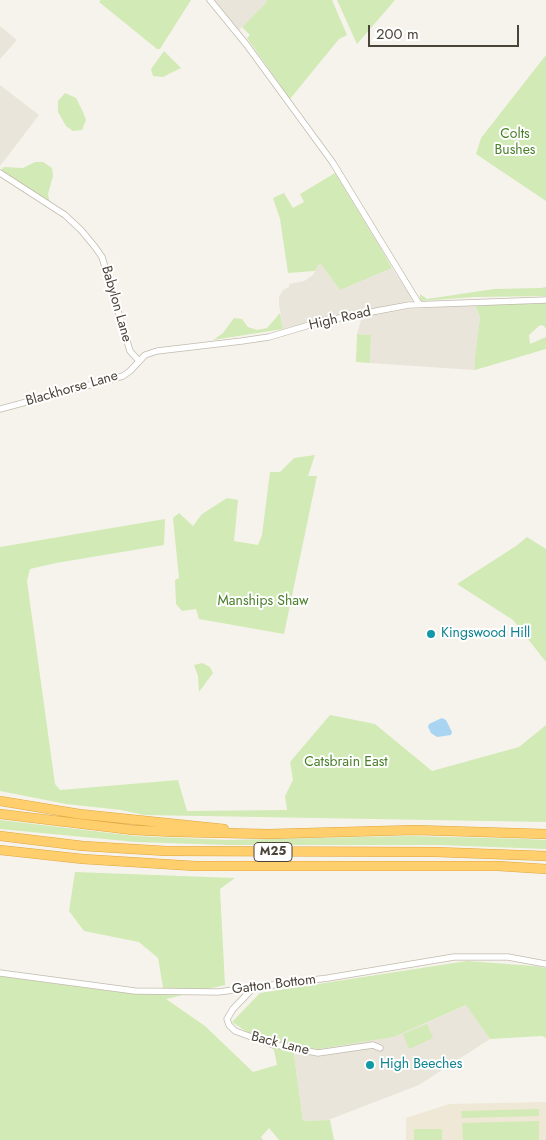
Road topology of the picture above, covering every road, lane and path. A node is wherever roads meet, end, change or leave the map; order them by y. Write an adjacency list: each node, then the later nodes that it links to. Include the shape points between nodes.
1 (210, 0): 4 (street, via 333,163)
2 (0, 173): 5 (street, Babylon Lane, via 65,215 95,246 102,257 130,352)
3 (546, 300): 4 (street, High Road)
4 (419, 304): 5 (street, High Road, via 324,321 260,338 156,351)
5 (139, 361): 6 (street, Blackhorse Lane, via 123,376)
6 (0, 409)
7 (0, 801): 9 (highway, M25, via 97,816)
8 (0, 814): 9 (highway, M25, via 133,830)
9 (269, 834): 10 (highway, M25, via 415,830)
10 (546, 834)
11 (0, 836): 13 (highway, M25, via 166,851 436,852)
12 (0, 850): 14 (highway, M25, via 195,866 489,866)
13 (546, 856)
14 (546, 869)
15 (546, 964): 17 (street, Gatton Bottom, via 508,957 454,957)
16 (0, 973): 17 (street, Gatton Bottom, via 135,991 218,992)
17 (254, 987): 18 (street, Back Lane, via 227,1019 235,1031 271,1044 318,1053 373,1045)
18 (380, 1048)

